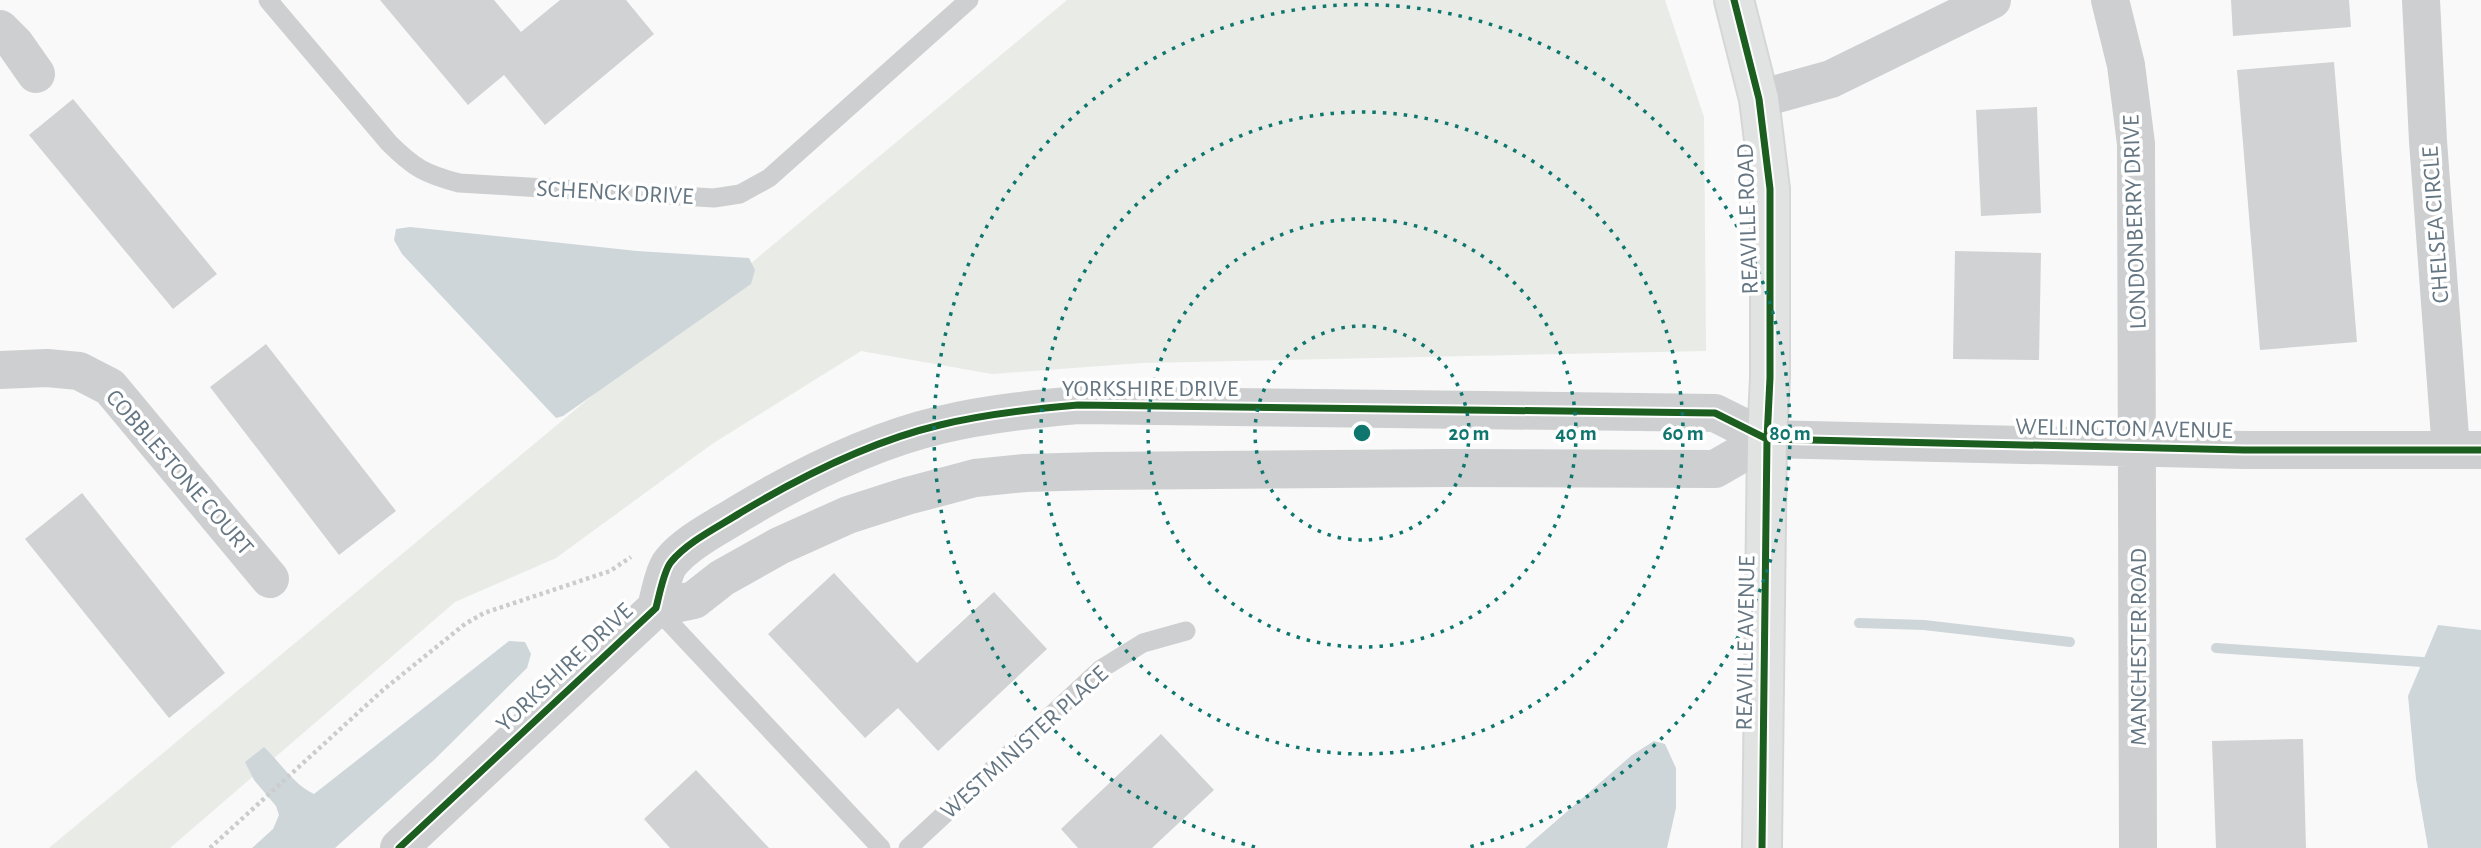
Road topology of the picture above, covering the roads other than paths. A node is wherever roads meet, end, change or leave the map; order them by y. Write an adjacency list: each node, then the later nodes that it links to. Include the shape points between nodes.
1 (268, 0): 2 (lane, SCHENCK DRIVE, via 389,143 410,164 432,176 459,183 714,198 740,194 768,178)
2 (970, 0)
3 (1734, 0): 9 (street, REAVILLE ROAD)
4 (1992, 0): 9 (street, via 1831,79)
5 (2110, 0): 12 (street, LONDONBERRY DRIVE, via 2126,65 2136,144)
6 (2421, 0): 13 (street, CHELSEA CIRCLE, via 2428,141)
7 (0, 29): 8 (street)
8 (36, 74)
9 (1759, 99): 11 (street, REAVILLE ROAD, via 1770,189)
10 (0, 370): 14 (street, COBBLESTONE COURT, via 79,371 110,387)
11 (1767, 439): 12 (street, WELLINGTON AVENUE); 15 (street, YORKSHIRE DRIVE, via 1715,469 1097,471 975,478 848,515 779,546 722,578 694,600); 15 (street, YORKSHIRE DRIVE, via 1715,413 1078,405 985,416 890,440 760,501 703,536 669,564); 20 (street, REAVILLE AVENUE)
12 (2138, 447): 13 (street, WELLINGTON AVENUE); 21 (street, MANCHESTER ROAD)
13 (2466, 450)
14 (270, 579)
15 (656, 608): 17 (street, YORKSHIRE DRIVE); 18 (lane)
16 (1186, 631): 19 (lane, WESTMINISTER PLACE, via 1143,643 1101,669)
17 (398, 848)
18 (881, 848)
19 (908, 848)
20 (1762, 848)
21 (2138, 848)

